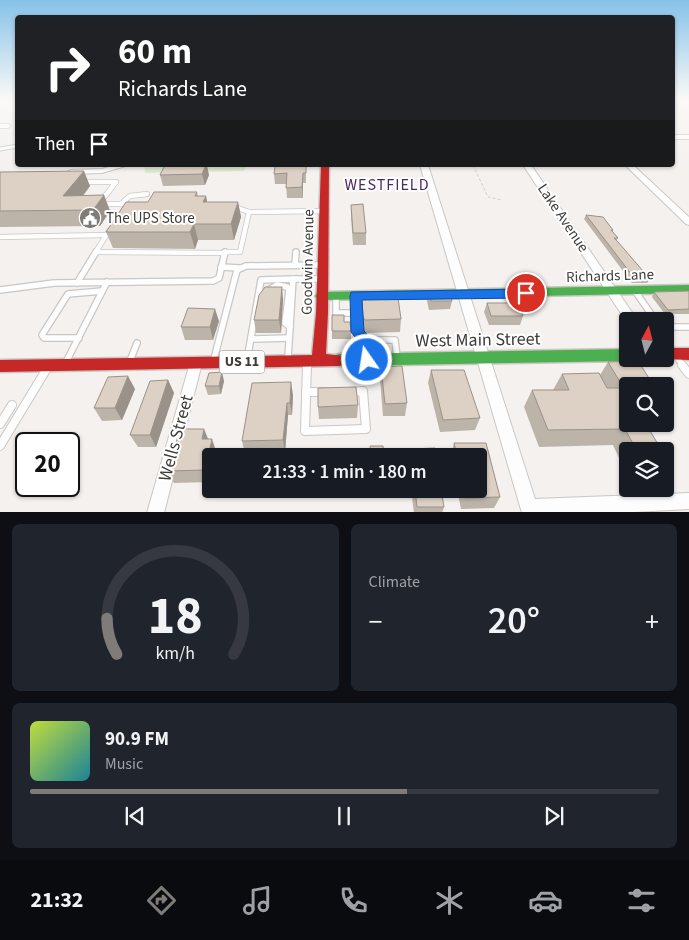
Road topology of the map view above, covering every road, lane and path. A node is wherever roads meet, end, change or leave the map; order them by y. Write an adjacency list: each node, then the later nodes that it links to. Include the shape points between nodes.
1 (0, 126): 2 (street)
2 (8, 126)
3 (675, 137): 4 (street)
4 (689, 137)
5 (15, 146): 6 (lane)
6 (0, 149)
7 (117, 167): 13 (street)
8 (325, 167): 20 (street, Goodwin Avenue)
9 (425, 167): 43 (street)
10 (474, 167): 16 (path, via 488,197)
11 (528, 167): 42 (street, Lake Avenue)
12 (631, 167): 23 (street)
13 (60, 173)
14 (77, 182): 18 (lane, via 116,182 99,204)
15 (147, 194): 18 (lane, via 130,196)
16 (502, 200)
17 (225, 203): 22 (lane)
18 (124, 204): 19 (lane); 21 (lane)
19 (136, 204)
20 (324, 211): 22 (lane); 31 (street, Goodwin Avenue)
21 (122, 212)
22 (249, 212): 28 (lane, via 240,252)
23 (689, 222)
24 (112, 227): 25 (lane)
25 (107, 235): 26 (lane); 27 (lane)
26 (0, 237)
27 (97, 252): 28 (lane); 37 (lane)
28 (226, 252): 32 (lane)
29 (296, 252): 30 (lane)
30 (294, 265): 31 (lane); 33 (lane)
31 (322, 265): 35 (street, Goodwin Avenue)
32 (221, 267): 33 (lane); 36 (lane, via 219,278 213,280)
33 (240, 268): 69 (lane)
34 (293, 279): 35 (lane); 53 (lane); 55 (lane, via 261,280)
35 (322, 279): 44 (street, Goodwin Avenue)
36 (107, 282): 37 (lane); 41 (lane)
37 (76, 283): 39 (lane)
38 (689, 289): 40 (street, Richards Lane)
39 (0, 290)
40 (635, 290): 42 (street, Richards Lane); 48 (lane)
41 (102, 291): 56 (lane); 56 (lane, via 68,294 42,335 44,338)
42 (612, 291): 43 (street, Richards Lane); 47 (street, Lake Avenue)
43 (465, 294): 46 (street, Richards Lane); 63 (street)
44 (321, 296): 45 (street, Richards Lane); 49 (street, Goodwin Avenue)
45 (336, 296): 46 (street, Richards Lane); 50 (lane)
46 (356, 296): 51 (lane)
47 (626, 312)
48 (650, 312)
49 (322, 313): 50 (lane); 66 (street, Goodwin Avenue)
50 (336, 313): 51 (lane)
51 (356, 313): 58 (lane, via 358,332)
52 (674, 326): 54 (lane)
53 (290, 327): 55 (lane, via 286,323 289,290 277,285 260,300 256,326); 57 (lane)
54 (689, 327)
55 (251, 335): 57 (lane); 70 (lane)
56 (79, 338): 74 (lane)
57 (289, 338): 68 (lane)
58 (365, 340): 65 (lane, via 395,340); 67 (lane)
59 (137, 343): 72 (lane)
60 (674, 354): 61 (street)
61 (689, 354)
62 (619, 355): 63 (street, West Main Street / US 11)
63 (484, 358): 65 (street, West Main Street / US 11); 84 (street)
64 (674, 358): 76 (lane)
65 (398, 359): 67 (street, West Main Street / US 11)
66 (313, 360): 67 (street, West Main Street / US 11); 68 (street, West Main Street / US 11); 77 (lane)
67 (367, 360)
68 (288, 361): 70 (street, West Main Street / US 11)
69 (213, 362): 70 (street, West Main Street / US 11); 71 (street, West Main Street / US 11)
70 (246, 362)
71 (196, 363): 72 (street, West Main Street / US 11); 85 (street, Wells Street)
72 (129, 364): 74 (street, West Main Street / US 11)
73 (49, 365): 74 (street, West Main Street / US 11); 75 (street, West Main Street / US 11); 82 (lane)
74 (64, 365)
75 (0, 366)
76 (689, 374)
77 (306, 392): 78 (lane); 79 (lane, via 306,431 366,429 364,391)
78 (335, 392)
79 (344, 392)
80 (12, 405): 81 (lane)
81 (0, 424)
82 (0, 446)
83 (689, 501): 84 (street)
84 (531, 510)
85 (156, 512)

